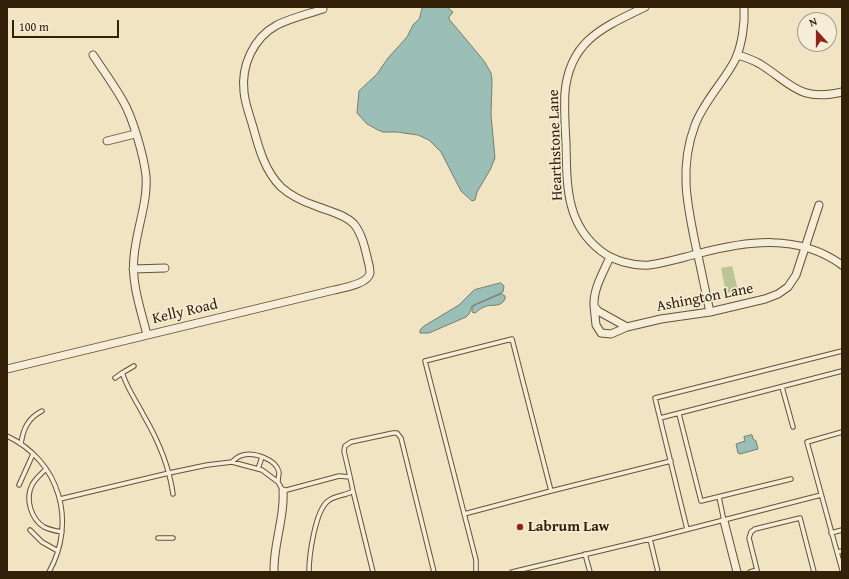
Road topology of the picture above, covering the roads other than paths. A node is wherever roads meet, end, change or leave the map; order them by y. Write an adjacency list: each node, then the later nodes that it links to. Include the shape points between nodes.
1 (645, 7): 12 (street, Hearthstone Lane, via 611,24 588,40 573,60 566,81 567,168 571,208 585,236)
2 (744, 7): 4 (street)
3 (323, 9): 19 (street, Kelly Road, via 278,25 264,35 246,62 244,91 259,148 270,173 282,188 292,195 344,217 355,225 363,240 370,271 368,278 334,290)
4 (737, 54): 6 (street, via 760,64 803,92 824,95); 11 (street, via 700,114 687,153 686,192)
5 (93, 55): 7 (street, via 124,102)
6 (842, 92)
7 (135, 134): 8 (street); 15 (street, via 143,161 146,184)
8 (107, 141)
9 (819, 205): 10 (street, Ashington Lane)
10 (806, 247): 11 (street, Hearthstone Lane, via 785,242 754,242); 13 (street, Hearthstone Lane); 17 (street, Ashington Lane, via 796,275 784,290 770,298)
11 (698, 253): 12 (street, Hearthstone Lane, via 644,265); 17 (street)
12 (610, 257): 16 (street, via 594,297)
13 (842, 265)
14 (165, 268): 15 (street)
15 (133, 269): 19 (street, via 134,283)
16 (594, 306): 18 (street, via 598,311); 18 (street, Ashington Lane, via 596,325 603,334 611,334)
17 (710, 312): 18 (street, Ashington Lane)
18 (627, 327)
19 (148, 335): 22 (street, Kelly Road)
20 (842, 351): 29 (lane, via 655,398)
21 (134, 366): 24 (lane)
22 (7, 369)
23 (842, 371): 26 (lane)
24 (122, 373): 25 (lane); 40 (lane, via 163,452)
25 (115, 378)
26 (782, 386): 28 (lane); 30 (lane)
27 (42, 411): 33 (lane, via 29,420)
28 (679, 414): 29 (lane); 50 (lane, via 701,501)
29 (660, 418): 36 (lane)
30 (792, 427)
31 (842, 432): 49 (lane, via 807,442)
32 (7, 436): 33 (lane)
33 (21, 444): 34 (lane)
34 (33, 454): 38 (lane); 44 (lane)
35 (262, 457): 37 (lane, via 246,454); 39 (lane); 43 (lane, via 279,472)
36 (671, 461): 47 (lane); 54 (lane)
37 (232, 462): 39 (lane); 40 (lane)
38 (46, 469): 51 (lane); 57 (lane, via 31,487 30,508 36,520 42,525)
39 (258, 469): 43 (lane)
40 (169, 473): 48 (lane); 51 (lane)
41 (350, 477): 45 (lane, via 339,476); 46 (lane); 73 (lane, via 345,446 351,442 398,433)
42 (791, 479): 50 (lane)
43 (278, 482): 45 (lane)
44 (19, 485)
45 (283, 491): 70 (street)
46 (354, 491): 71 (lane, via 329,500 323,506 310,552); 72 (lane)
47 (551, 491): 52 (lane); 52 (lane, via 512,339 425,360)
48 (172, 494)
49 (821, 495): 53 (lane); 58 (lane)
50 (719, 497): 53 (lane)
51 (60, 499): 57 (lane)
52 (464, 514): 74 (lane, via 476,560)
53 (724, 521): 54 (lane); 78 (street)
54 (687, 529): 61 (lane)
55 (30, 530): 62 (lane, via 42,542)
56 (842, 530): 58 (lane)
57 (62, 532): 62 (lane)
58 (832, 533): 64 (lane)
59 (158, 538): 60 (lane)
60 (173, 538)
61 (650, 539): 65 (lane); 77 (lane)
62 (58, 551): 67 (lane)
63 (842, 551): 64 (lane)
64 (837, 552): 66 (lane)
65 (585, 554): 68 (lane); 76 (lane)
66 (842, 570)
67 (50, 571)
68 (523, 571): 75 (lane)
69 (757, 571): 79 (lane); 80 (lane, via 749,534 754,530 800,518)
70 (274, 572)
71 (309, 572)
72 (373, 572)
73 (434, 572)
74 (476, 572)
75 (512, 572)
76 (590, 572)
77 (658, 572)
78 (737, 572)
79 (750, 572)
80 (814, 572)

